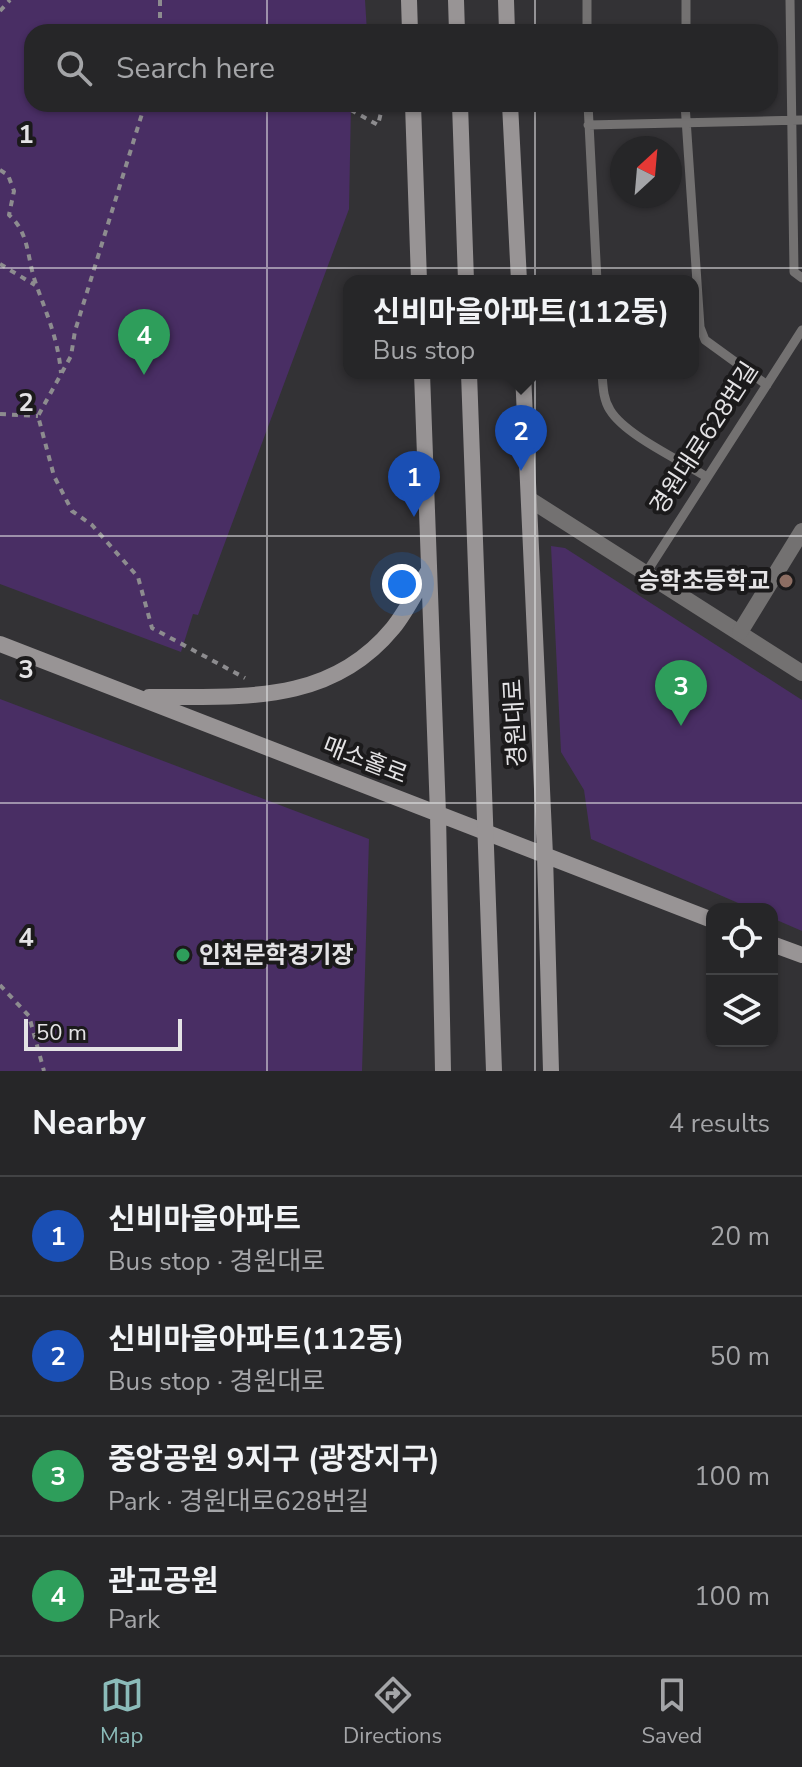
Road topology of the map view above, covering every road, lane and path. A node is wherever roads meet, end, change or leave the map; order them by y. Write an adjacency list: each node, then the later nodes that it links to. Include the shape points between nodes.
1 (10, 0): 9 (path)
2 (160, 0): 10 (path)
3 (409, 0): 11 (main road)
4 (456, 0): 12 (main road)
5 (506, 0): 13 (main road)
6 (587, 0): 14 (lane)
7 (686, 0): 15 (lane)
8 (790, 0): 24 (lane)
9 (0, 11)
10 (160, 24)
11 (410, 24)
12 (457, 24)
13 (507, 24)
14 (587, 24)
15 (686, 24)
16 (143, 112): 38 (path, via 71,356)
17 (354, 112): 18 (path, via 378,125)
18 (381, 112)
19 (413, 112): 29 (main road)
20 (460, 112): 30 (main road)
21 (510, 112): 31 (main road)
22 (588, 112): 26 (lane)
23 (685, 112): 25 (lane)
24 (797, 120): 25 (lane); 34 (lane, via 794,272)
25 (685, 123): 26 (lane); 33 (lane)
26 (588, 125): 32 (lane)
27 (0, 170): 35 (path, via 14,191 9,215 24,234)
28 (0, 264): 35 (path)
29 (419, 275)
30 (466, 275)
31 (519, 275)
32 (597, 275)
33 (696, 275)
34 (802, 278)
35 (37, 286): 38 (path, via 58,340)
36 (699, 313): 43 (lane, via 705,340)
37 (802, 330): 43 (lane, 경원대로628번길)
38 (61, 373): 45 (path)
39 (422, 379): 49 (main road)
40 (469, 379): 64 (main road, 경원대로, bridge)
41 (523, 379): 47 (main road, 경원대로)
42 (602, 379): 46 (lane, via 611,411)
43 (767, 385): 46 (lane, 경원대로628번길)
44 (0, 414): 45 (path)
45 (38, 416): 54 (path, via 54,476 72,511 92,525 138,577 152,628 213,658)
46 (705, 476): 50 (lane, 경원대로628번길)
47 (529, 499): 50 (street); 57 (main road, 경원대로)
48 (802, 531): 51 (street)
49 (429, 569): 54 (main road, via 393,627 359,661 319,683); 56 (main road)
50 (646, 573): 51 (street)
51 (740, 632): 53 (street)
52 (0, 644): 55 (main road, 매소홀로)
53 (802, 673)
54 (270, 695): 55 (main road)
55 (138, 697): 56 (main road, 매소홀로)
56 (438, 814): 57 (main road, 매소홀로); 63 (main road)
57 (545, 855): 58 (main road, 매소홀로); 65 (main road, 경원대로)
58 (706, 918)
59 (778, 946): 60 (main road)
60 (802, 955)
61 (0, 985): 62 (path, via 29,1016)
62 (44, 1071)
63 (443, 1071)
64 (494, 1071)
65 (551, 1071)

